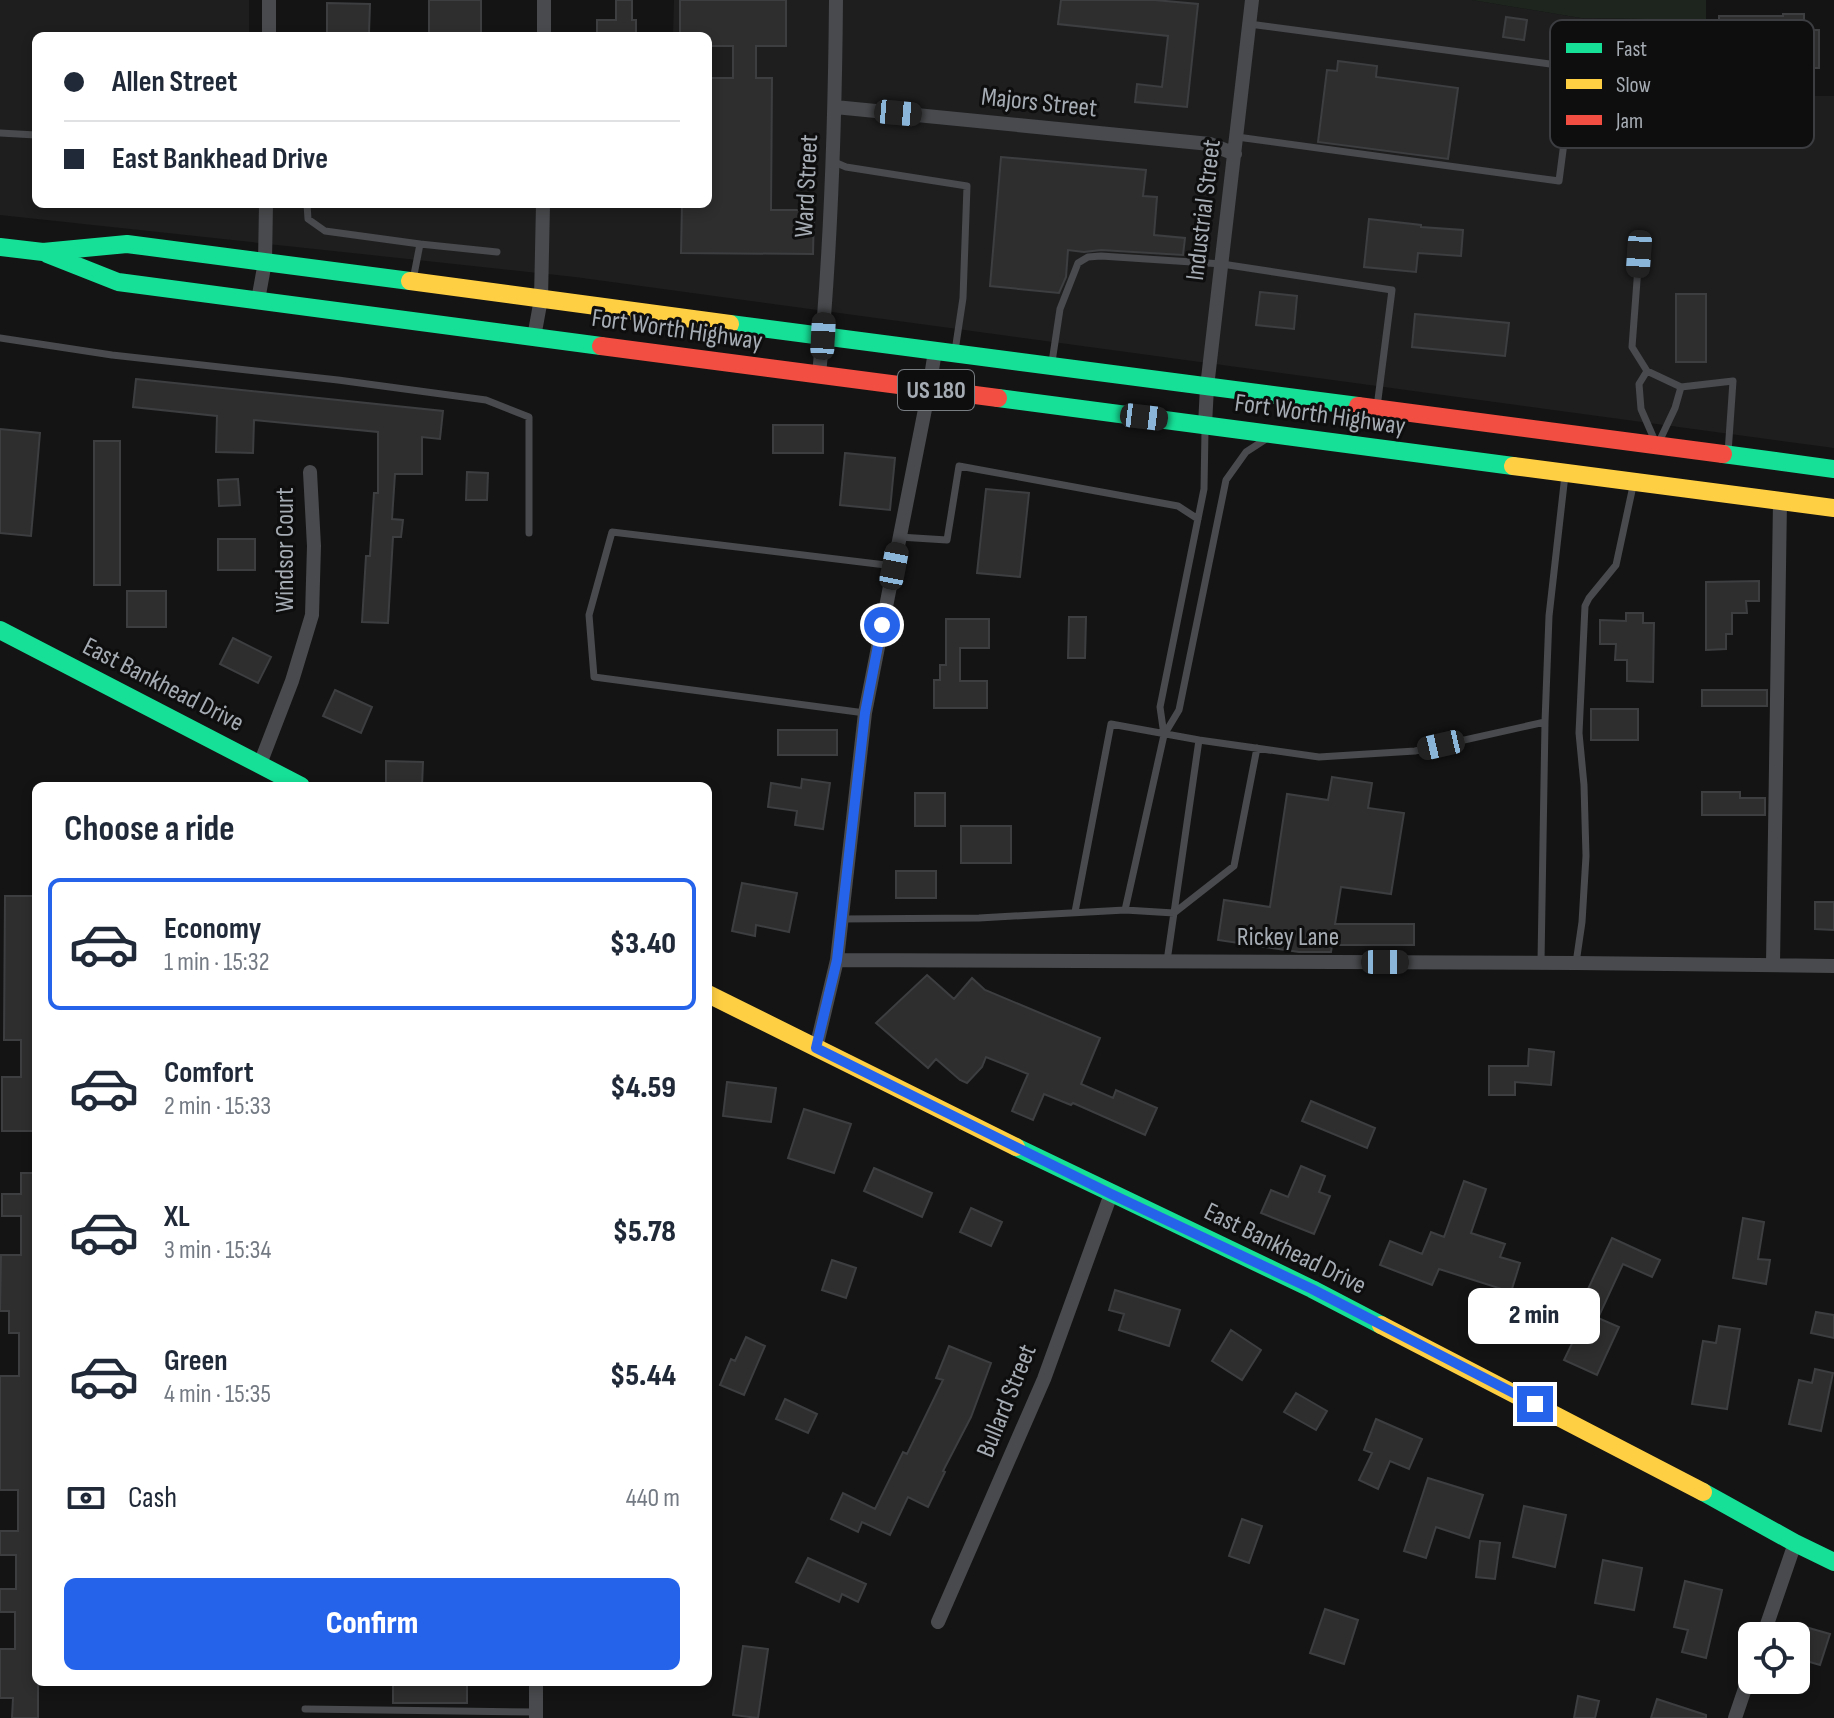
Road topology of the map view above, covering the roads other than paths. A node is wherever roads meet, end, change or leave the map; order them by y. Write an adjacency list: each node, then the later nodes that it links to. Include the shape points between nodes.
1 (269, 0): 6 (street)
2 (544, 0): 7 (street)
3 (836, 0): 9 (street, Ward Street)
4 (1252, 0): 5 (street, Industrial Street)
5 (1249, 24): 8 (lane); 12 (street, Industrial Street)
6 (269, 32)
7 (544, 32)
8 (1550, 64)
9 (835, 107): 14 (street, Majors Street, via 1210,144); 15 (street, Ward Street)
10 (0, 133): 11 (lane)
11 (32, 135)
12 (1237, 137): 13 (lane, via 1559,181); 14 (street, Industrial Street)
13 (1563, 148)
14 (1235, 154): 25 (street, Industrial Street)
15 (832, 161): 29 (street, Ward Street); 33 (lane, via 967,186)
16 (266, 208): 24 (street)
17 (307, 208): 19 (lane, via 308,219 325,231)
18 (543, 208): 27 (street)
19 (420, 244): 22 (lane); 26 (lane)
20 (0, 247): 21 (main road, Fort Worth Highway / US 180)
21 (43, 252): 24 (main road, Fort Worth Highway / US 180, via 127,244); 28 (main road, Fort Worth Highway / US 180, via 118,282)
22 (497, 252)
23 (1639, 254): 35 (lane, via 1632,347)
24 (265, 262): 26 (main road, Fort Worth Highway / US 180); 28 (street)
25 (1222, 264): 34 (lane, via 1083,259 1060,309); 37 (street, Industrial Street); 40 (lane, via 1392,290)
26 (413, 282): 27 (main road, Fort Worth Highway / US 180)
27 (541, 299): 29 (main road, Fort Worth Highway / US 180); 30 (street)
28 (258, 300): 30 (main road, Fort Worth Highway / US 180)
29 (823, 336): 32 (main road, Fort Worth Highway / US 180); 36 (street, Ward Street)
30 (534, 337): 36 (main road, Fort Worth Highway / US 180)
31 (0, 338): 52 (lane, via 486,400 529,417)
32 (935, 351): 33 (main road, Fort Worth Highway / US 180); 39 (street)
33 (955, 354): 34 (main road, Fort Worth Highway / US 180)
34 (1052, 366): 37 (main road, Fort Worth Highway / US 180)
35 (1647, 371): 38 (lane); 44 (lane, via 1639,384 1641,409)
36 (819, 375): 39 (main road, Fort Worth Highway / US 180)
37 (1207, 387): 40 (main road, Fort Worth Highway / US 180); 41 (street, Industrial Street)
38 (1681, 387): 43 (lane, via 1733,381); 44 (lane)
39 (929, 389): 41 (main road, Fort Worth Highway / US 180); 53 (street)
40 (1377, 409): 44 (main road, Fort Worth Highway / US 180)
41 (1205, 425): 42 (main road, Fort Worth Highway / US 180); 51 (lane)
42 (1271, 435): 47 (main road, Fort Worth Highway / US 180); 58 (lane, via 1246,452 1226,480 1179,710)
43 (1728, 455): 44 (main road, Fort Worth Highway / US 180); 45 (main road, Fort Worth Highway / US 180)
44 (1656, 465): 48 (main road, Fort Worth Highway / US 180); 49 (main road, Fort Worth Highway / US 180)
45 (1834, 469)
46 (310, 472): 61 (street, Windsor Court, via 312,615)
47 (1565, 473): 48 (main road, Fort Worth Highway / US 180); 57 (lane, via 1549,616)
48 (1634, 482): 70 (lane, via 1616,565 1585,606 1579,733 1586,856)
49 (1780, 501): 50 (main road, Fort Worth Highway / US 180); 71 (street)
50 (1834, 508)
51 (1198, 519): 53 (lane, via 1178,506 959,466 947,540); 58 (lane, via 1160,707)
52 (529, 533)
53 (899, 537): 54 (street)
54 (894, 566): 56 (street); 56 (lane, via 612,532 589,615 594,677)
55 (0, 630): 61 (main road, East Bankhead Drive)
56 (865, 713): 66 (street)
57 (1545, 722): 60 (lane, via 1415,751 1319,757); 69 (lane)
58 (1164, 735): 59 (lane); 63 (lane); 64 (lane, via 1111,724)
59 (1199, 740): 60 (lane); 65 (lane)
60 (1257, 748): 65 (lane, via 1234,866)
61 (260, 764): 62 (main road, East Bankhead Drive)
62 (294, 782)
63 (1125, 910): 64 (lane); 65 (lane)
64 (1075, 912): 66 (lane)
65 (1174, 913): 68 (lane)
66 (841, 919): 67 (street)
67 (837, 960): 68 (street, Rickey Lane); 74 (street)
68 (1167, 961): 69 (street, Rickey Lane)
69 (1541, 963): 70 (street, Rickey Lane)
70 (1576, 963): 71 (street, Rickey Lane)
71 (1773, 964): 72 (street, Rickey Lane)
72 (1834, 966)
73 (712, 996): 74 (main road, East Bankhead Drive)
74 (816, 1048): 75 (main road, East Bankhead Drive)
75 (1111, 1194): 76 (main road, East Bankhead Drive, via 1312,1289); 78 (street, Bullard Street, via 1044,1379)
76 (1795, 1543): 77 (main road, East Bankhead Drive); 79 (street)
77 (1834, 1562)
78 (938, 1622)
79 (1768, 1622)
80 (536, 1686): 83 (street)
81 (1743, 1694): 84 (street)
82 (305, 1709): 83 (lane)
83 (536, 1715)
84 (1735, 1718)

